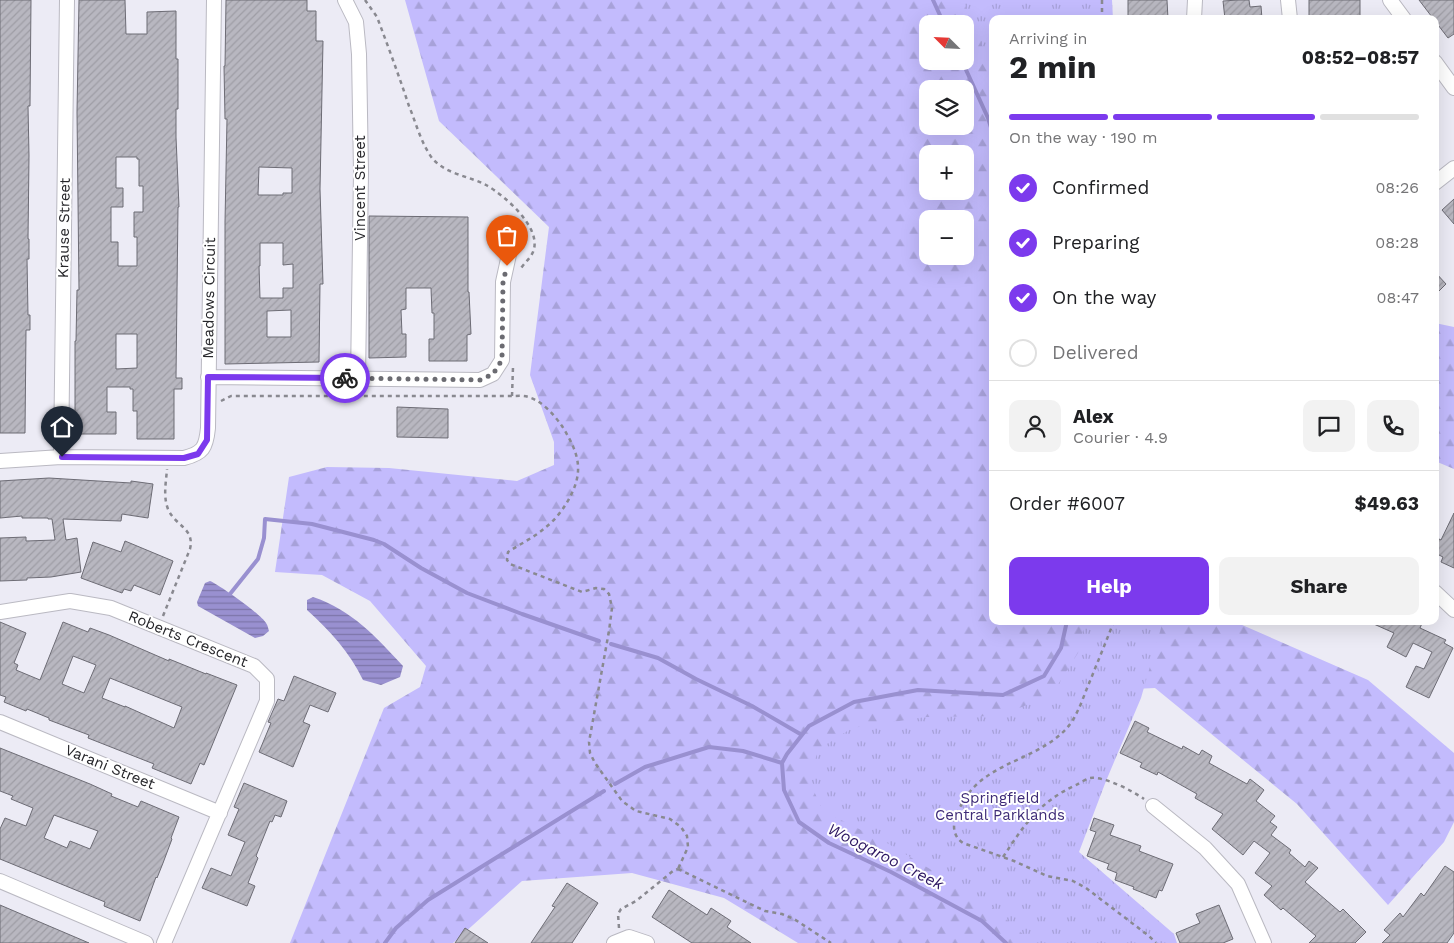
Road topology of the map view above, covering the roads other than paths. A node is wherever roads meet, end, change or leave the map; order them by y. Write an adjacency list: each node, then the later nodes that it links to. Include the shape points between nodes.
1 (67, 0): 17 (street, Krause Street)
2 (214, 0): 15 (street, Meadows Circuit)
3 (345, 0): 16 (street, Vincent Street, via 356,22 359,54)
4 (1195, 0): 7 (street)
5 (1288, 0): 8 (street)
6 (1390, 0): 9 (street)
7 (1194, 15)
8 (1290, 15)
9 (1401, 15)
10 (1439, 67): 11 (street)
11 (1454, 88)
12 (1454, 168): 13 (street)
13 (1439, 180)
14 (510, 250): 16 (street, via 503,282 502,360 493,374 480,380)
15 (208, 377): 16 (street); 17 (street, Meadows Circuit, via 206,442 198,454 184,458)
16 (358, 378)
17 (62, 457): 18 (street, Meadows Circuit)
18 (0, 460)
19 (1439, 596): 20 (street)
20 (1454, 610)
21 (0, 612): 24 (street, Roberts Crescent, via 70,602 111,608 254,666 267,679 267,701)
22 (0, 722): 24 (street, Varani Street)
23 (1153, 806): 30 (street, via 1205,848 1238,884)
24 (220, 812): 28 (street, Roberts Crescent)
25 (0, 881): 27 (street)
26 (618, 941): 29 (street, via 629,937)
27 (146, 943)
28 (164, 943)
29 (647, 943)
30 (1264, 943)

